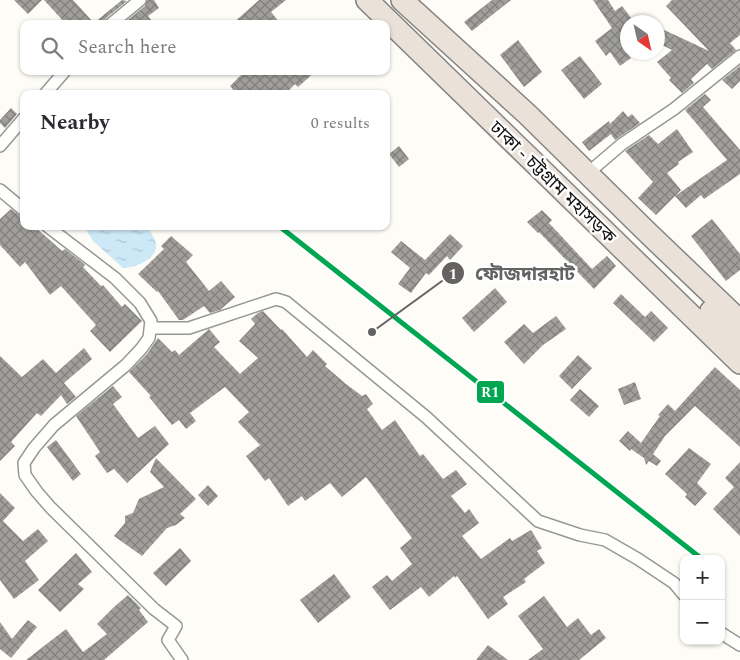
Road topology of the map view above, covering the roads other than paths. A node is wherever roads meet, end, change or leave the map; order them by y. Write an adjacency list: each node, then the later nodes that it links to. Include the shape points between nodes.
1 (140, 0): 4 (street)
2 (367, 0): 5 (highway, ঢাকা - চট্টগ্রাম মহাসড়ক)
3 (407, 1): 12 (highway, ঢাকা - চট্টগ্রাম মহাসড়ক)
4 (116, 20)
5 (388, 20)
6 (390, 22): 20 (highway, ঢাকা - চট্টগ্রাম মহাসড়ক)
7 (740, 56): 12 (street)
8 (62, 75): 9 (street)
9 (48, 90)
10 (20, 123): 11 (street)
11 (0, 146)
12 (588, 173): 14 (highway, ঢাকা - চট্টগ্রাম মহাসড়ক)
13 (0, 190): 15 (street)
14 (611, 196): 17 (highway, ঢাকা - চট্টগ্রাম মহাসড়ক); 19 (highway, via 645,244)
15 (20, 207)
16 (52, 230): 18 (street, via 115,278 140,303 151,321)
17 (740, 321)
18 (150, 328): 21 (street, via 189,328 276,299 286,302 426,417 538,520 604,540 638,559); 24 (street, via 149,338 126,365 54,425 34,448 24,463 25,475 51,508 176,626 168,640)
19 (740, 342)
20 (740, 363)
21 (680, 590)
22 (725, 636): 23 (street)
23 (740, 645)
24 (182, 660)

